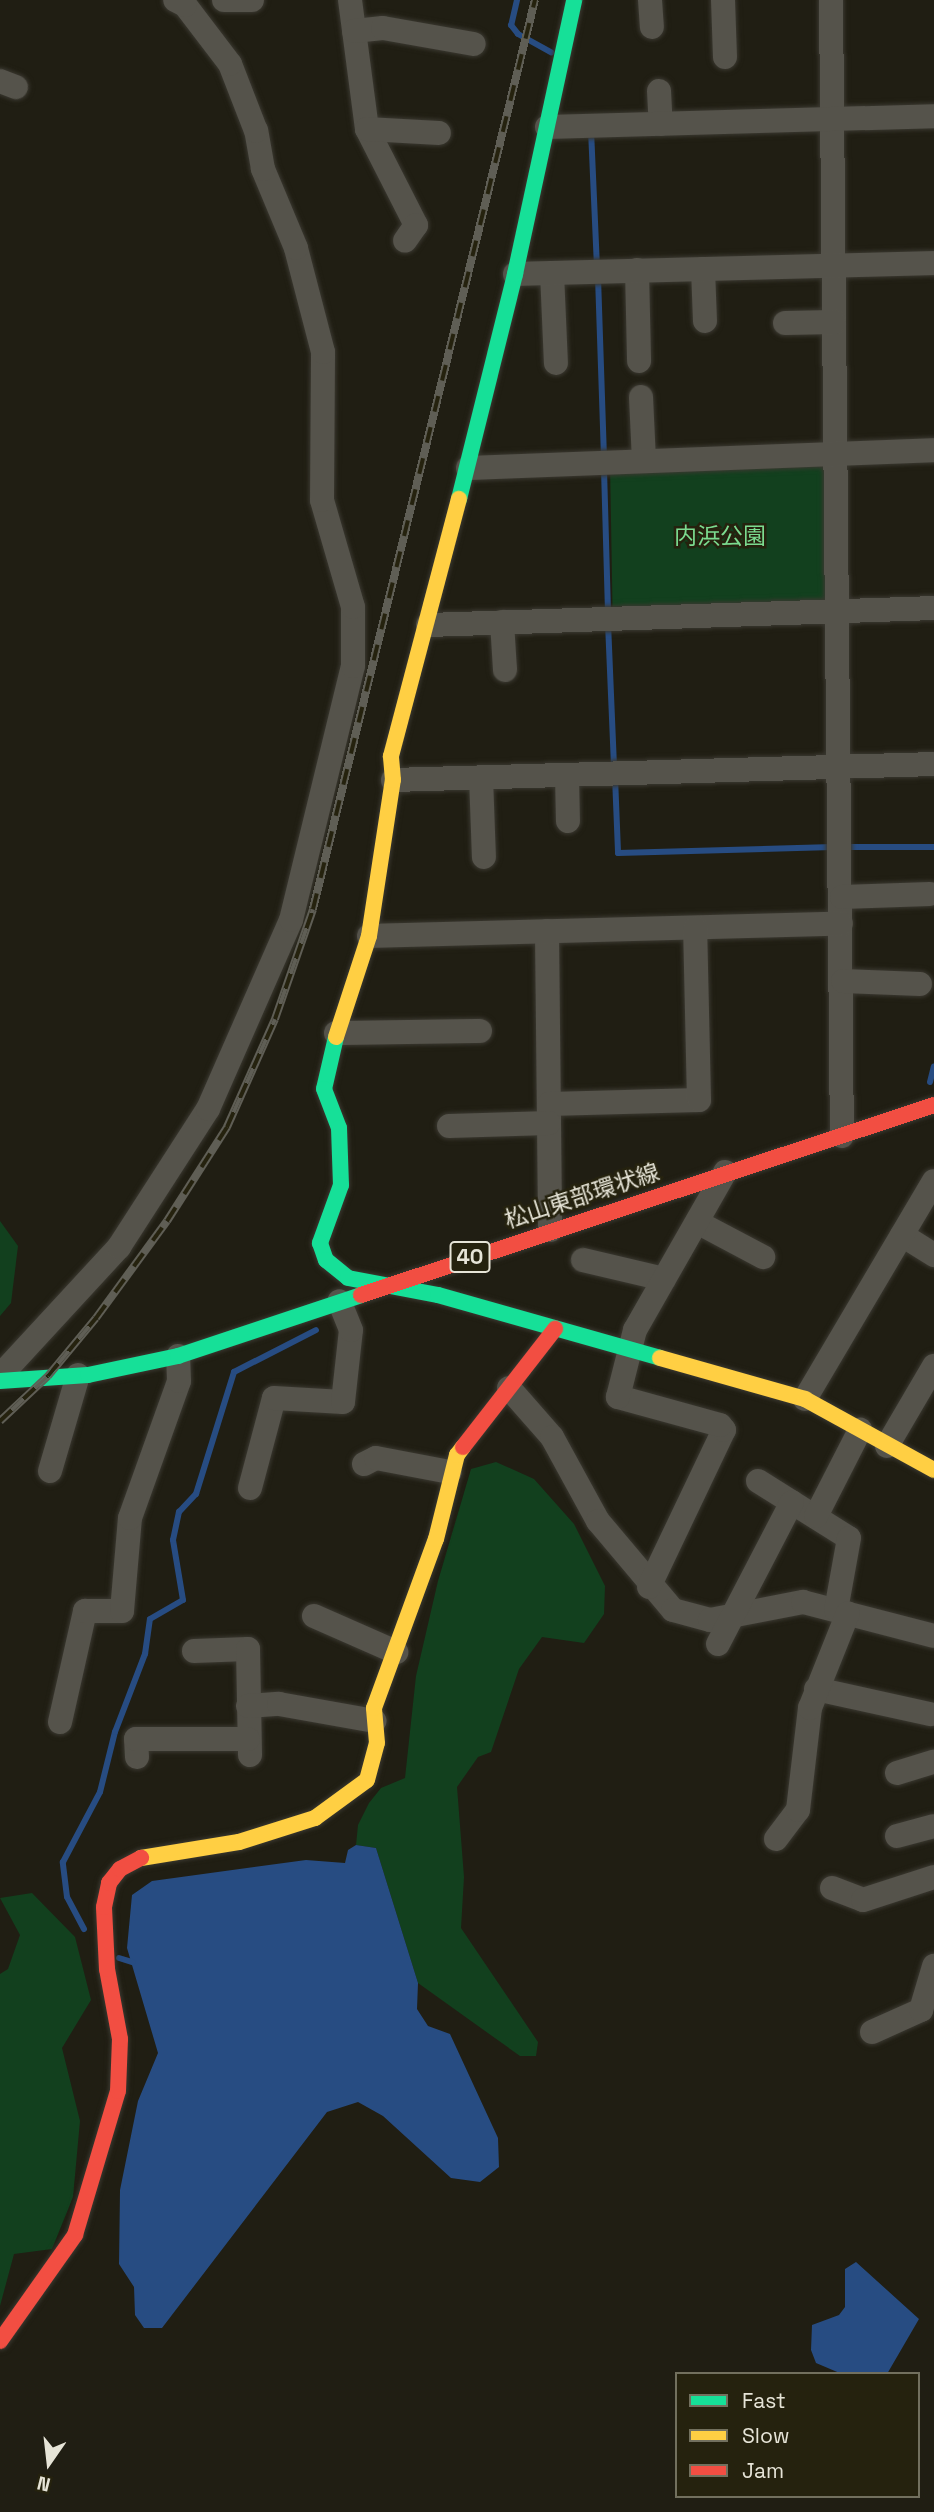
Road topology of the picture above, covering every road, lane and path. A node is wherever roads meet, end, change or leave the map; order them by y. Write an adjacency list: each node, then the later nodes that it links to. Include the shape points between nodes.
1 (224, 0): 2 (street)
2 (252, 0)
3 (350, 0): 10 (street)
4 (574, 0): 17 (street)
5 (650, 0): 9 (street)
6 (723, 0): 12 (street)
7 (831, 0): 15 (street)
8 (184, 2): 79 (street, via 230,64 256,131 263,169 296,248 323,352 321,500 354,607 353,666 291,920 208,1109 119,1247)
9 (652, 27)
10 (354, 31): 11 (street, via 383,28); 18 (street)
11 (474, 44)
12 (725, 57)
13 (659, 91): 16 (street)
14 (934, 116): 15 (street)
15 (834, 119): 16 (street); 22 (street)
16 (661, 124): 17 (street)
17 (547, 127): 26 (street)
18 (366, 129): 19 (street); 20 (street, via 416,225)
19 (439, 133)
20 (405, 242)
21 (934, 263): 22 (street)
22 (835, 265): 23 (street); 28 (street)
23 (704, 268): 24 (street); 27 (street)
24 (637, 271): 25 (street); 30 (street)
25 (552, 273): 26 (street); 31 (street)
26 (515, 274): 36 (street)
27 (705, 321)
28 (834, 322): 29 (street); 34 (street)
29 (785, 323)
30 (639, 361)
31 (556, 363)
32 (641, 397): 35 (street)
33 (934, 450): 34 (street)
34 (833, 454): 35 (street); 38 (street)
35 (645, 461): 36 (street)
36 (468, 468): 40 (street)
37 (934, 608): 38 (street)
38 (835, 611): 39 (street); 43 (street)
39 (502, 622): 40 (street); 41 (street)
40 (428, 625): 46 (street, via 391,757)
41 (505, 670)
42 (934, 764): 43 (street)
43 (838, 766): 44 (street); 50 (street)
44 (567, 775): 45 (street); 47 (street)
45 (481, 777): 46 (street); 48 (street)
46 (393, 780): 54 (street)
47 (568, 821)
48 (484, 858)
49 (930, 894): 50 (street)
50 (842, 897): 51 (street)
51 (841, 924): 52 (street); 55 (street)
52 (695, 928): 53 (street); 60 (street, via 699,1100)
53 (547, 931): 54 (street); 60 (street)
54 (369, 936): 58 (street)
55 (843, 981): 56 (street); 62 (street)
56 (920, 984)
57 (480, 1031): 58 (street)
58 (336, 1033): 72 (street, via 324,1088 339,1128 341,1185 320,1243 336,1271)
59 (934, 1105): 62 (street, 松山東部環状線 / 40)
60 (549, 1114): 61 (street); 66 (street)
61 (449, 1126)
62 (842, 1136): 63 (street, 松山東部環状線 / 40)
63 (725, 1172): 65 (street); 66 (street, 松山東部環状線 / 40)
64 (934, 1181): 67 (street)
65 (697, 1222): 69 (street); 71 (street)
66 (550, 1230): 72 (street, 松山東部環状線 / 40)
67 (902, 1235): 68 (street); 81 (street)
68 (934, 1255)
69 (762, 1256)
70 (583, 1260): 71 (street)
71 (664, 1279): 75 (street)
72 (386, 1284): 73 (street, 松山東部環状線 / 40); 74 (street)
73 (339, 1301): 76 (street, 松山東部環状線 / 40); 88 (street, via 351,1330 343,1402 274,1398)
74 (555, 1329): 75 (street); 80 (street)
75 (629, 1348): 81 (street); 92 (street, via 618,1397 724,1430)
76 (178, 1356): 78 (street, 松山東部環状線 / 40); 104 (street, via 179,1381 130,1518 122,1611 85,1611)
77 (934, 1366): 83 (street)
78 (78, 1375): 79 (street, 松山東部環状線 / 40); 86 (street)
79 (0, 1379)
80 (509, 1388): 87 (street, via 457,1455); 92 (street, via 552,1437 598,1521)
81 (805, 1399): 82 (street)
82 (860, 1430): 83 (street); 91 (street)
83 (887, 1446): 85 (street)
84 (364, 1464): 87 (street, via 376,1458)
85 (934, 1469)
86 (50, 1471)
87 (450, 1472): 99 (street, via 436,1539)
88 (261, 1479)
89 (758, 1481): 90 (street)
90 (792, 1502): 91 (street); 94 (street)
91 (816, 1516): 93 (street, via 849,1538)
92 (649, 1587): 94 (street, via 688,1618 710,1620)
93 (842, 1611): 94 (street, via 803,1602); 96 (street); 100 (street)
94 (733, 1613): 97 (street)
95 (314, 1616): 99 (street)
96 (934, 1636)
97 (718, 1644)
98 (194, 1651): 101 (street, via 248,1650)
99 (396, 1652): 103 (street, via 384,1676)
100 (816, 1689): 102 (street, via 902,1717); 110 (street, via 798,1810)
101 (248, 1706): 103 (street, via 279,1704); 105 (street, via 249,1747 136,1739)
102 (930, 1714)
103 (373, 1721): 115 (street, via 377,1743 367,1780 315,1818 239,1842 140,1858 120,1869 108,1883 104,1907 107,1969 120,2039 118,2091 75,2235)
104 (60, 1722)
105 (137, 1757)
106 (934, 1762): 107 (street)
107 (897, 1773)
108 (934, 1826): 109 (street)
109 (897, 1836)
110 (776, 1839)
111 (934, 1877): 112 (street, via 863,1900)
112 (832, 1888)
113 (934, 1966): 114 (street, via 921,2010)
114 (872, 2032)
115 (0, 2341)

